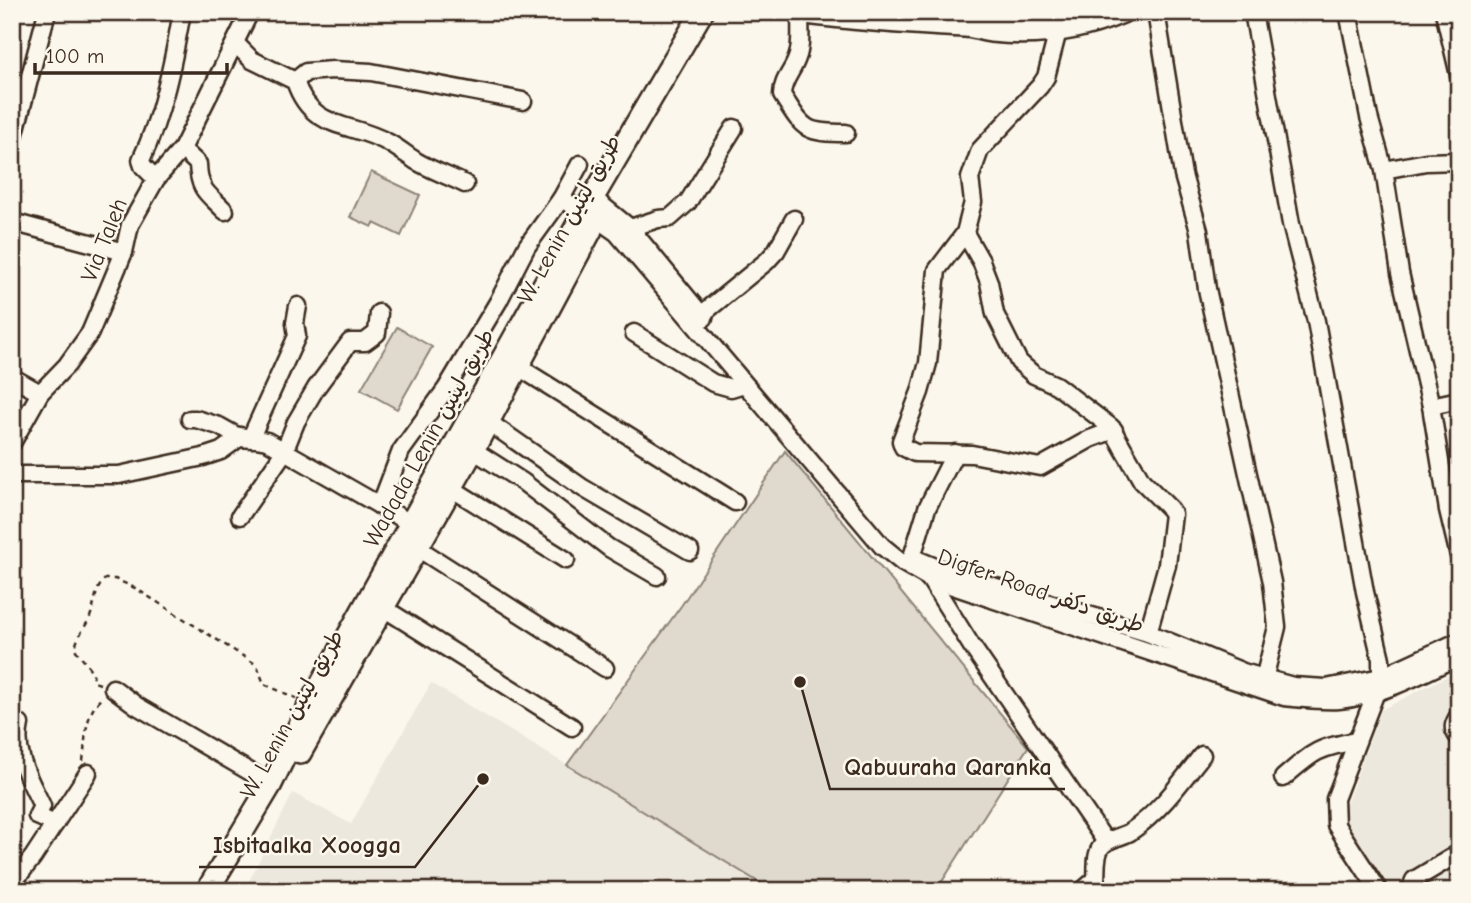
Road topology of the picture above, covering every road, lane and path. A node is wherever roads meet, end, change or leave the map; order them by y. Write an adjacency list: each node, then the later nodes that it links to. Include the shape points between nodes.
1 (47, 12): 20 (street)
2 (182, 12): 25 (street, via 173,61 141,160)
3 (250, 12): 14 (street, Via Taleh)
4 (702, 12): 28 (main road, Wadada Lenin طريق لينين)
5 (716, 12): 28 (main road, W. Lenin طريق لينين)
6 (799, 12): 13 (main road, via 1031,34); 19 (street, via 798,57 782,95 801,125 822,133)
7 (929, 12): 13 (main road, via 1051,16)
8 (1122, 12): 13 (main road, via 1091,24)
9 (1156, 12): 71 (street, via 1183,175 1199,231 1207,289 1272,582 1277,627)
10 (1253, 12): 72 (street, via 1291,224 1315,321 1381,659)
11 (1348, 12): 24 (street, via 1368,117)
12 (1444, 12): 15 (street)
13 (1063, 22): 33 (street, via 1046,77 980,150 970,178 973,202)
14 (235, 43): 16 (street, via 252,60); 21 (street, Via Taleh)
15 (1459, 75)
16 (295, 81): 17 (street, via 306,72 371,72); 26 (street, via 307,107 324,119 387,142)
17 (523, 101)
18 (734, 128): 32 (street, via 688,202 670,218)
19 (846, 133)
20 (12, 144)
21 (182, 149): 25 (street, Via Taleh); 29 (street, via 198,164 204,192)
22 (1459, 161): 24 (street)
23 (580, 164): 27 (street)
24 (1384, 170): 44 (street, via 1400,273)
25 (156, 179): 34 (street, Via Taleh, via 131,225)
26 (465, 184)
27 (561, 199): 28 (street); 56 (street, via 527,246 446,389 401,451)
28 (595, 208): 32 (street, Digfer Road طريق دكفر); 39 (main road, W. Lenin طريق لينين); 41 (street, Digfer Road طريق دكفر); 58 (main road, Wadada Lenin طريق لينين)
29 (225, 211)
30 (794, 219): 37 (street, via 767,261)
31 (12, 222): 34 (street)
32 (630, 228): 37 (street, Digfer Road طريق دكفر)
33 (965, 233): 47 (street, via 981,261 995,314 1019,362); 52 (street, via 937,270 928,363 901,441 915,453)
34 (124, 252): 42 (street, Via Taleh, via 90,333)
35 (298, 306): 48 (street, via 297,336)
36 (379, 313): 51 (street, via 377,333 365,342 350,342 316,388)
37 (701, 315): 62 (street, Digfer Road طريق دكفر, via 880,530)
38 (634, 333): 41 (street, via 713,383 731,388)
39 (517, 366): 46 (main road, W. Lenin طريق لينين); 55 (street)
40 (12, 377): 42 (street)
41 (744, 384): 65 (street, Digfer Road طريق دكفر, via 882,546)
42 (40, 393): 49 (street, Via Taleh)
43 (1459, 400): 44 (street)
44 (1431, 406): 61 (street)
45 (190, 419): 48 (street)
46 (487, 421): 50 (main road, W. Lenin طريق لينين); 60 (street, via 583,488)
47 (1114, 430): 52 (street, via 1040,467); 67 (street, via 1142,481 1172,514 1167,565)
48 (253, 439): 51 (street, via 267,441); 53 (street, via 239,438 203,457 118,475)
49 (12, 443)
50 (473, 450): 54 (main road, W. Lenin طريق لينين); 64 (street, via 609,548)
51 (284, 452): 56 (street); 57 (street)
52 (955, 453): 62 (street, via 927,508)
53 (12, 475)
54 (451, 488): 59 (main road, W. Lenin طريق لينين); 63 (street)
55 (735, 502)
56 (380, 506): 58 (street)
57 (240, 516)
58 (412, 524): 74 (main road, Wadada Lenin طريق لينين)
59 (416, 547): 66 (main road, W. Lenin طريق لينين); 70 (street)
60 (691, 551)
61 (1459, 556)
62 (912, 557): 67 (street, Digfer Road طريق دكفر)
63 (566, 560)
64 (657, 576)
65 (929, 578): 72 (street, Digfer Road طريق دكفر, via 1284,697 1343,699); 86 (street)
66 (382, 607): 77 (street); 91 (main road, W. Lenin طريق لينين)
67 (1148, 633): 71 (street, Digfer Road طريق دكفر)
68 (1459, 641): 72 (street, Digfer Road طريق دكفر)
69 (1459, 656): 72 (street, Digfer Road طريق دكفر, via 1418,676)
70 (604, 668)
71 (1264, 679): 72 (street, Digfer Road طريق دكفر, via 1293,687)
72 (1379, 684): 79 (street)
73 (113, 688): 74 (path, via 94,682 93,673 75,649 90,617 97,586 105,579 135,588 257,665 264,684); 82 (path, via 93,705 88,721 82,765); 84 (street)
74 (309, 706): 84 (main road, Wadada Lenin طريق لينين)
75 (1459, 715): 78 (street, via 1453,725)
76 (20, 724): 80 (street)
77 (572, 727)
78 (1459, 738)
79 (1357, 741): 83 (street, via 1326,746); 93 (street, via 1335,800 1336,825)
80 (16, 751): 85 (street, via 42,806 37,816)
81 (1202, 755): 86 (street, via 1141,823)
82 (88, 773): 85 (street)
83 (1283, 778)
84 (271, 784): 90 (main road, Wadada Lenin طريق لينين)
85 (55, 824): 88 (street)
86 (1107, 842): 89 (street, via 1096,858)
87 (1459, 853): 94 (street, via 1414,880)
88 (12, 884)
89 (1099, 885): 92 (street)
90 (207, 891)
91 (220, 891)
92 (1082, 891)
93 (1378, 891)
94 (1410, 891)

